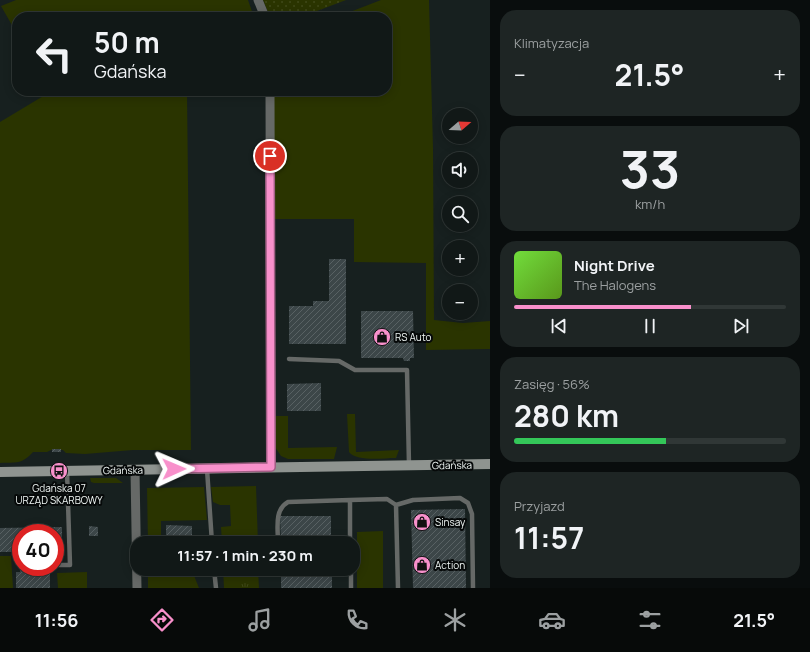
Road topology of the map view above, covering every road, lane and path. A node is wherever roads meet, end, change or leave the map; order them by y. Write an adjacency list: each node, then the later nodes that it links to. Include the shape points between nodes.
1 (258, 0): 2 (street)
2 (263, 12)
3 (270, 96): 7 (street)
4 (288, 359): 6 (lane, via 339,361 355,370 407,370)
5 (490, 464): 6 (street, Gdańska)
6 (408, 465): 7 (street, Gdańska)
7 (271, 467): 8 (street, Gdańska)
8 (207, 469): 9 (street, Gdańska); 14 (lane)
9 (134, 470): 10 (street, Gdańska); 20 (street)
10 (68, 471): 11 (street, Gdańska); 17 (lane, via 70,565)
11 (0, 472)
12 (350, 500): 13 (lane, via 387,499); 15 (lane, via 288,502 280,509); 16 (lane)
13 (396, 505): 23 (lane); 24 (lane, via 413,500 460,498 468,503 472,514)
14 (212, 536)
15 (278, 536)
16 (350, 536)
17 (64, 565)
18 (215, 576): 21 (lane)
19 (351, 576): 22 (lane)
20 (137, 588)
21 (216, 588)
22 (351, 588)
23 (398, 588)
24 (473, 588)

